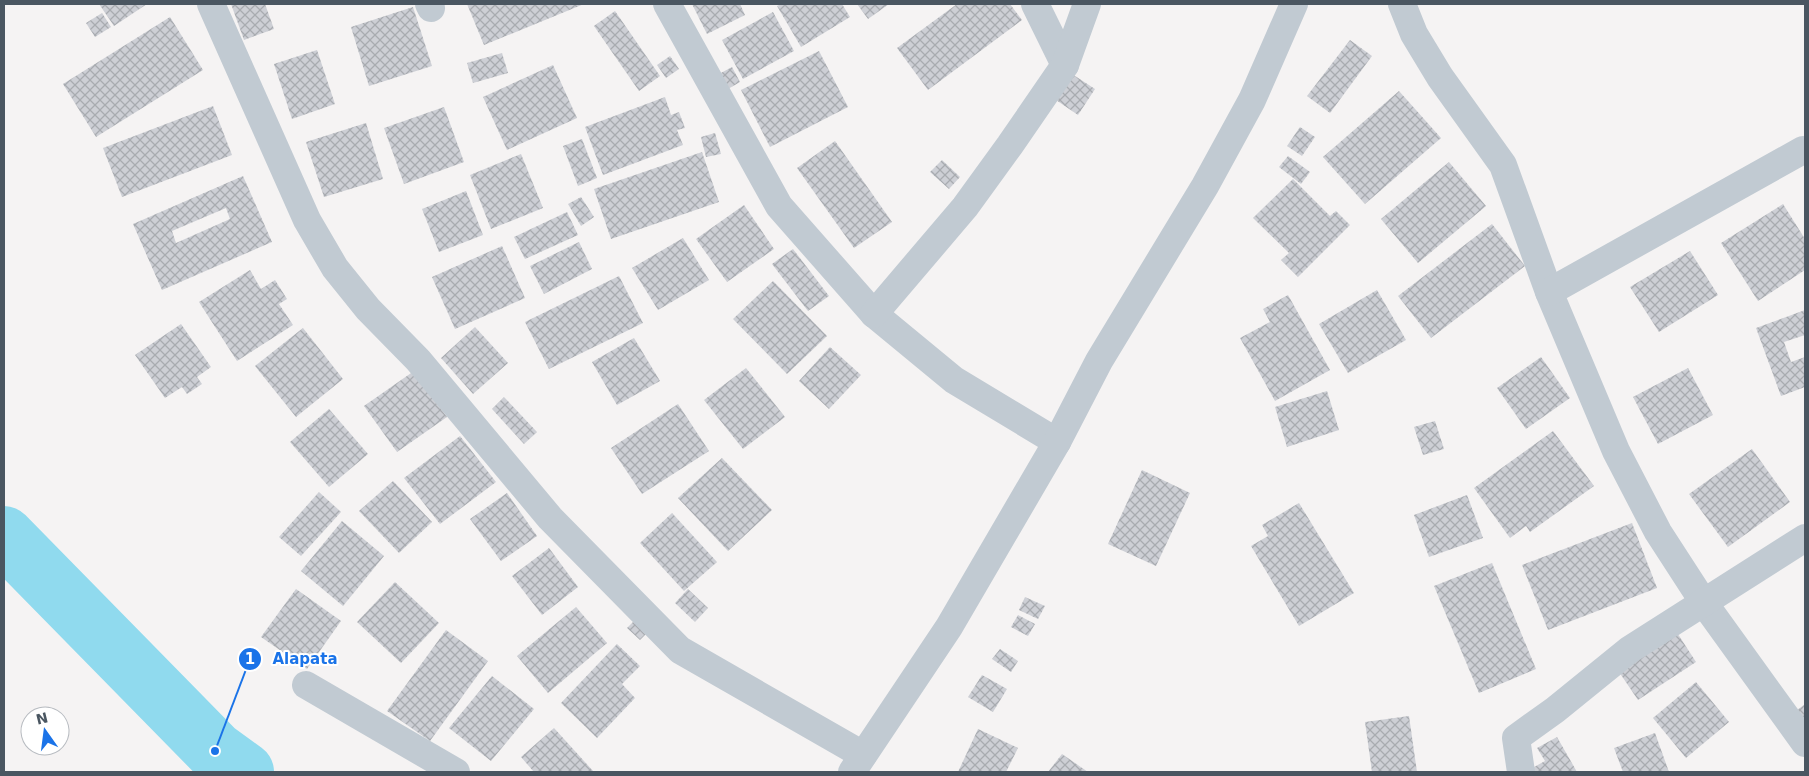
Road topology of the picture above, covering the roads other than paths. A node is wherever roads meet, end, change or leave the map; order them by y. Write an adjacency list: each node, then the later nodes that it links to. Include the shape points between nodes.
1 (211, 4): 16 (street, via 307,220 335,268 368,309 418,360 550,518 680,650)
2 (667, 4): 10 (street, via 779,206)
3 (1035, 4): 7 (street)
4 (1087, 4): 7 (street)
5 (1294, 4): 11 (street, via 1248,109 1206,186 1099,361)
6 (1402, 4): 9 (street, via 1414,34 1440,77 1503,165)
7 (1066, 64): 10 (street, via 965,207)
8 (1802, 150): 9 (street)
9 (1549, 292): 13 (street, via 1616,451 1658,532)
10 (874, 314): 11 (street, via 954,380)
11 (1057, 442): 16 (street, via 949,627)
12 (1805, 538): 13 (street)
13 (1704, 603): 15 (street); 18 (street, via 1629,650 1516,738)
14 (306, 685): 17 (street)
15 (1805, 743)
16 (858, 764)
17 (456, 772)
18 (1521, 772)

